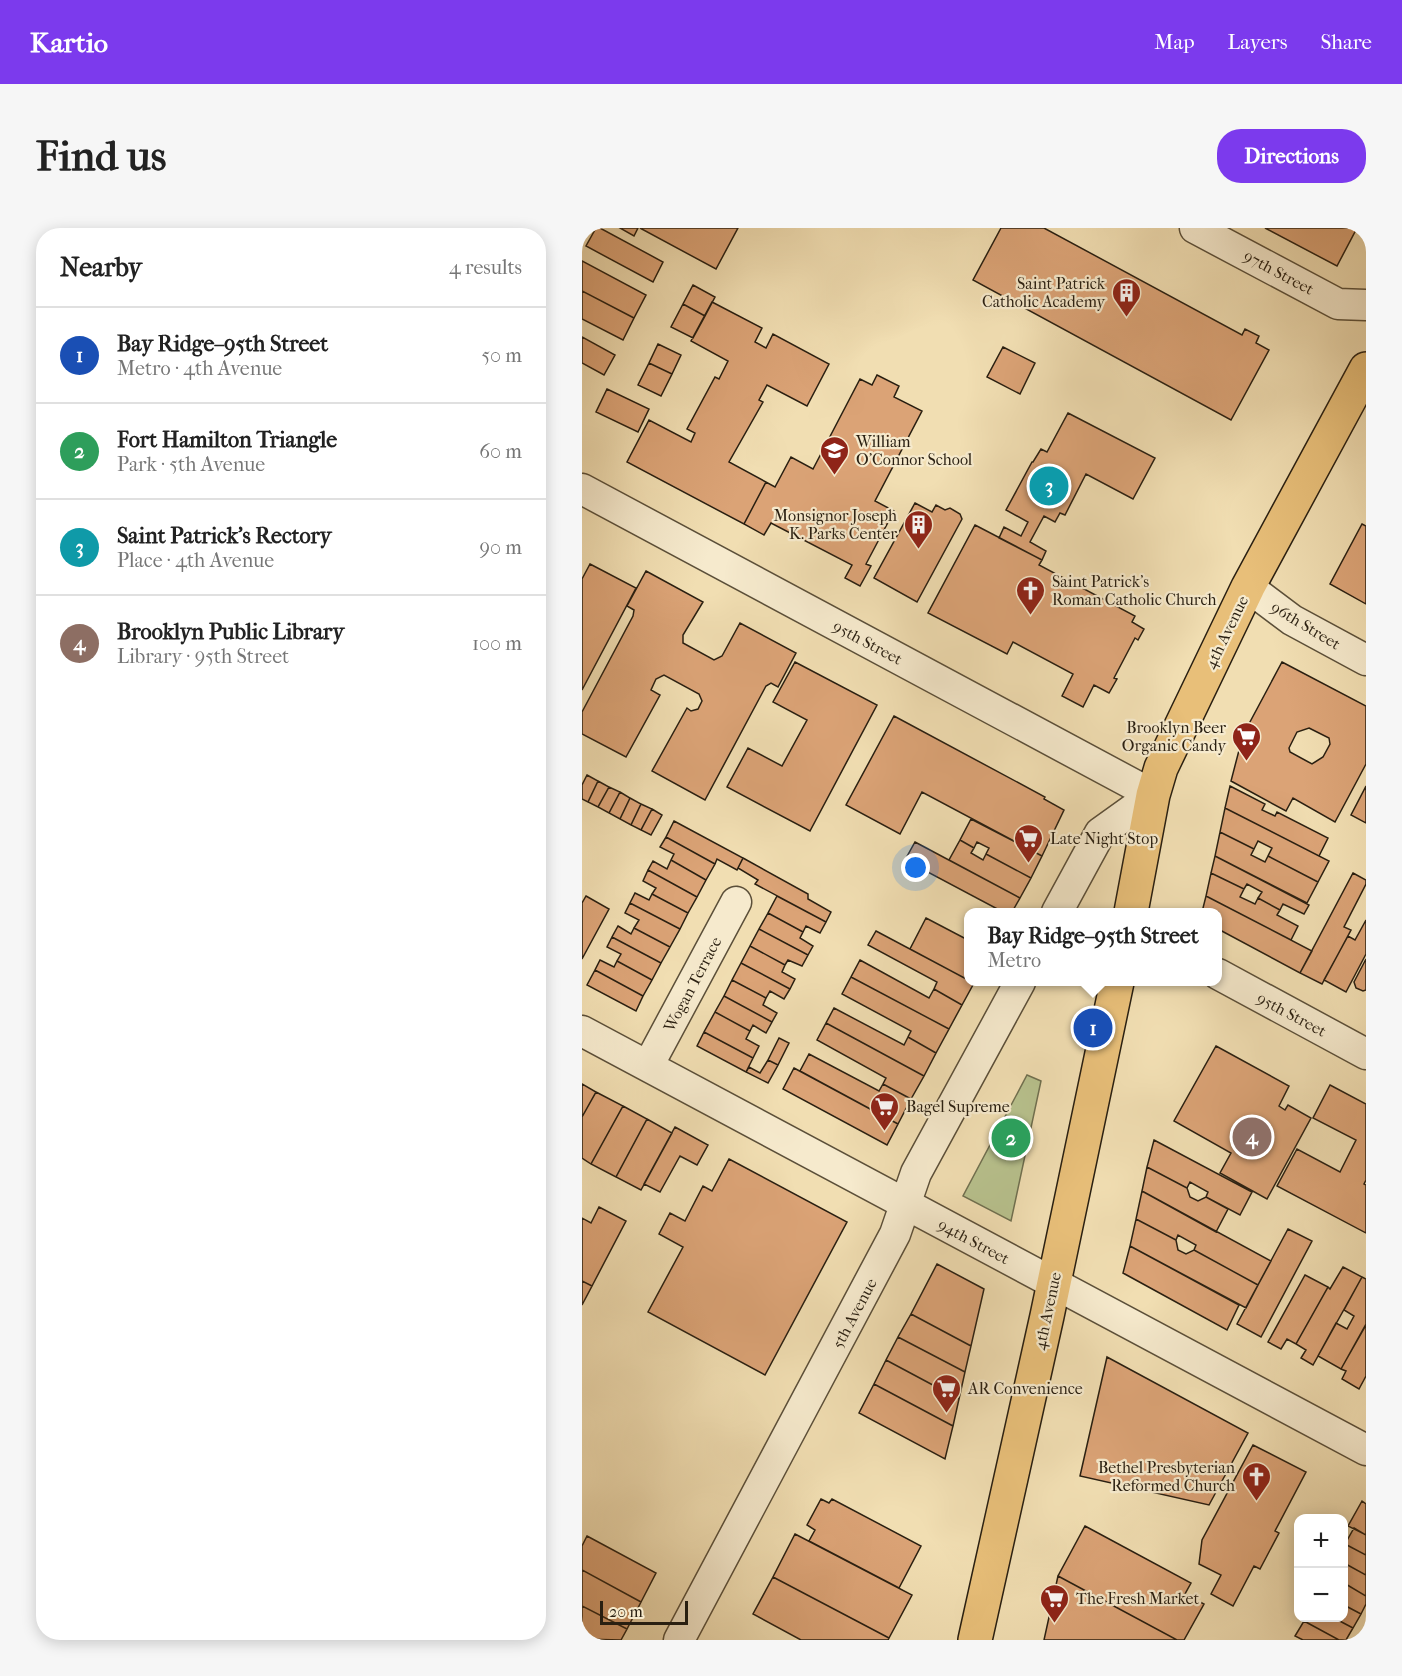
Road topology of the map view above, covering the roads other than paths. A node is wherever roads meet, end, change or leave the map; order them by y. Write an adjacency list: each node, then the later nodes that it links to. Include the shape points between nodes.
1 (1195, 228): 2 (street, 97th Street, via 1338,304)
2 (1366, 306)
3 (1366, 369): 5 (main road, 4th Avenue)
4 (582, 489): 7 (street, 95th Street)
5 (1248, 587): 6 (street, 96th Street, via 1292,620); 7 (main road, 4th Avenue, via 1161,768)
6 (1366, 660)
7 (1153, 795): 9 (street, via 1100,833); 10 (main road, 4th Avenue)
8 (736, 902): 16 (street, Wogan Terrace)
9 (1059, 908)
10 (1132, 908)
11 (1222, 976): 15 (street, 95th Street)
12 (1017, 986): 17 (street, 5th Avenue, via 916,1173)
13 (1116, 986): 18 (main road, 4th Avenue)
14 (582, 1030): 16 (street, 94th Street)
15 (1366, 1054)
16 (648, 1066): 17 (street, 94th Street)
17 (905, 1205): 18 (street, 94th Street); 20 (street, 5th Avenue, via 896,1234)
18 (1053, 1283): 19 (street, 94th Street); 21 (main road, 4th Avenue)
19 (1366, 1450)
20 (679, 1640)
21 (975, 1640)

